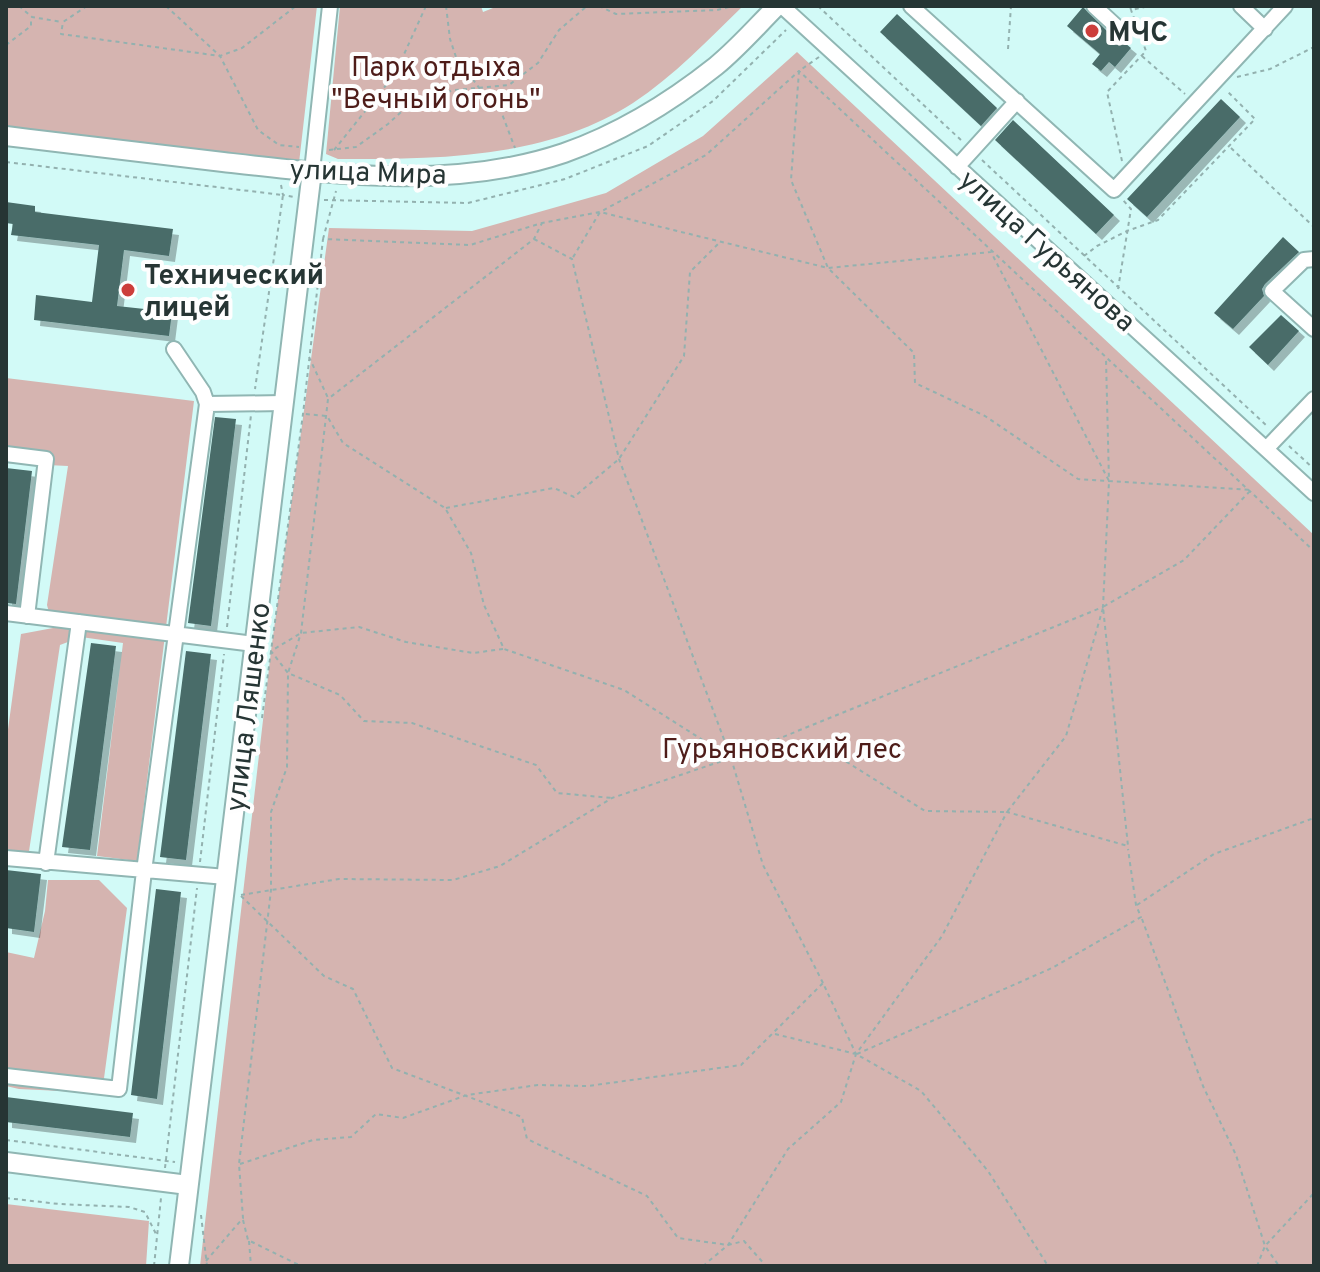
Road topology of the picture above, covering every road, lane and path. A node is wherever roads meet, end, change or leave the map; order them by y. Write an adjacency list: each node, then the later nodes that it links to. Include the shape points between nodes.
1 (19, 6): 22 (path)
2 (87, 6): 23 (path)
3 (166, 6): 30 (path)
4 (296, 6): 30 (path, via 242,48)
5 (330, 6): 44 (street, улица Ляшенко)
6 (426, 6): 34 (path, via 395,74 333,151 356,147 413,101)
7 (446, 6): 34 (path, via 456,57)
8 (587, 6): 34 (path, via 559,30 538,63 509,85)
9 (599, 6): 10 (path, via 616,14)
10 (733, 6)
11 (779, 6): 29 (street, улица Гурьянова); 44 (main road, улица Мира, via 718,65 669,99 566,152 504,169 420,177)
12 (818, 6): 40 (path)
13 (858, 6): 14 (path)
14 (882, 6)
15 (911, 6): 35 (street)
16 (1011, 6): 28 (path)
17 (1094, 6): 24 (street)
18 (1149, 6): 21 (path)
19 (1241, 6): 25 (street)
20 (1285, 6): 25 (street)
21 (1131, 8): 31 (path, via 1146,51)
22 (32, 17): 23 (path); 26 (path, via 31,26)
23 (63, 22): 30 (path, via 61,34)
24 (1119, 29)
25 (1265, 29): 33 (street)
26 (6, 45)
27 (1314, 47): 33 (path, via 1270,69)
28 (1008, 49)
29 (830, 50): 32 (path); 43 (street, улица Гурьянова)
30 (220, 56): 38 (path, via 258,130)
31 (1141, 56): 36 (path); 45 (path, via 1107,92)
32 (799, 71): 48 (path, via 706,155); 55 (path); 59 (path, via 791,180)
33 (1216, 81): 36 (street); 39 (path, via 1255,119)
34 (480, 89): 41 (path, via 499,106)
35 (1017, 101): 40 (street); 46 (street)
36 (1196, 103): 45 (street)
37 (6, 136): 44 (main road, улица Мира)
38 (279, 145)
39 (1229, 147): 50 (path); 51 (path, via 1158,220)
40 (972, 150): 43 (street); 56 (path)
41 (517, 157)
42 (6, 162): 67 (path, via 283,195)
43 (957, 167): 73 (street, улица Гурьянова)
44 (312, 171): 68 (main road, улица Ляшенко)
45 (1126, 177): 46 (street)
46 (1114, 190): 51 (path, via 1131,209)
47 (333, 202): 52 (path)
48 (600, 212): 49 (path); 54 (path); 57 (path)
49 (542, 223): 52 (path, via 470,245); 53 (path)
50 (1314, 227)
51 (1127, 231): 56 (path); 60 (path)
52 (323, 239): 63 (path)
53 (534, 239): 57 (path); 65 (path)
54 (720, 243): 59 (path); 75 (path, via 690,272 684,356)
55 (991, 252): 59 (path); 64 (path); 77 (path)
56 (1084, 256): 60 (path)
57 (572, 259): 75 (path)
58 (1314, 259): 61 (street, via 1304,260 1272,291)
59 (828, 268): 77 (path, via 914,353 915,383 985,416 1078,479)
60 (1118, 289): 72 (path)
61 (1314, 329)
62 (174, 349): 69 (street)
63 (308, 356): 65 (path); 70 (path)
64 (1106, 358): 77 (path); 78 (path)
65 (328, 399): 71 (path)
66 (1314, 399): 72 (street)
67 (253, 403): 68 (street); 69 (street); 88 (path)
68 (284, 403): 89 (main road, улица Ляшенко)
69 (207, 404): 87 (street)
70 (303, 414): 71 (path); 89 (path)
71 (327, 416): 80 (path, via 343,443); 86 (path)
72 (1278, 437): 73 (street); 76 (path)
73 (1267, 448): 79 (street, улица Гурьянова)
74 (6, 454): 84 (street, via 46,459)
75 (619, 459): 80 (path, via 574,497 554,488); 93 (path)
76 (1314, 469)
77 (1109, 481): 78 (path); 82 (path)
78 (1251, 490): 81 (path); 82 (path, via 1184,560)
79 (1314, 493)
80 (445, 508): 90 (path, via 471,553 484,605)
81 (1314, 551)
82 (1103, 607): 93 (path); 95 (path, via 1066,736); 97 (path)
83 (6, 613): 84 (street)
84 (27, 616): 85 (street)
85 (79, 622): 87 (street); 99 (street)
86 (301, 633): 89 (path); 90 (path, via 359,627 406,642 473,653); 91 (path)
87 (175, 635): 88 (street); 100 (street)
88 (225, 642): 89 (street); 101 (path)
89 (262, 648): 91 (path); 92 (path); 102 (main road, улица Ляшенко)
90 (504, 649): 93 (path, via 624,690)
91 (288, 673): 94 (path, via 340,695 364,721 412,723 536,765 557,793); 103 (path, via 287,767 271,812)
92 (261, 727)
93 (731, 758): 94 (path); 95 (path, via 842,759 925,811); 107 (path, via 763,865)
94 (612, 798): 103 (path, via 500,866 453,880 339,879)
95 (1007, 812): 97 (path); 109 (path, via 942,936)
96 (1314, 818): 104 (path, via 1214,854)
97 (1128, 846): 104 (path)
98 (6, 858): 99 (street)
99 (46, 863): 100 (street)
100 (144, 871): 101 (street); 110 (street, via 119,1089)
101 (199, 875): 102 (street); 113 (path)
102 (226, 877): 117 (main road, улица Ляшенко)
103 (271, 890): 106 (path); 106 (path, via 240,896)
104 (1136, 905): 105 (path)
105 (1141, 917): 109 (path, via 1052,968); 124 (path, via 1203,1086 1236,1155)
106 (268, 919): 111 (path, via 324,976 353,989 392,1068); 115 (path)
107 (823, 983): 108 (path); 109 (path)
108 (774, 1034): 109 (path); 111 (path, via 741,1065 588,1086 538,1085)
109 (856, 1054): 123 (path, via 841,1102 788,1149); 132 (path, via 921,1091 988,1171)
110 (6, 1076)
111 (467, 1095): 115 (path, via 403,1118 376,1114 351,1137 313,1140); 123 (path, via 522,1117 527,1139 647,1196 678,1238)
112 (6, 1140): 113 (path)
113 (167, 1161): 116 (path)
114 (6, 1162): 116 (main road)
115 (239, 1164): 120 (path)
116 (163, 1182): 117 (main road); 121 (path)
117 (188, 1185): 127 (main road, улица Ляшенко)
118 (1314, 1193): 124 (path)
119 (6, 1198): 121 (path, via 129,1207 145,1212)
120 (243, 1218): 122 (path); 125 (path)
121 (157, 1237): 126 (path)
122 (248, 1240): 128 (path); 129 (path)
123 (728, 1245): 130 (path); 131 (path, via 744,1241)
124 (1265, 1246): 133 (path); 134 (path)
125 (206, 1261)
126 (154, 1266)
127 (179, 1266)
128 (251, 1266)
129 (301, 1266)
130 (703, 1266)
131 (766, 1266)
132 (1048, 1266)
133 (1257, 1266)
134 (1279, 1266)

